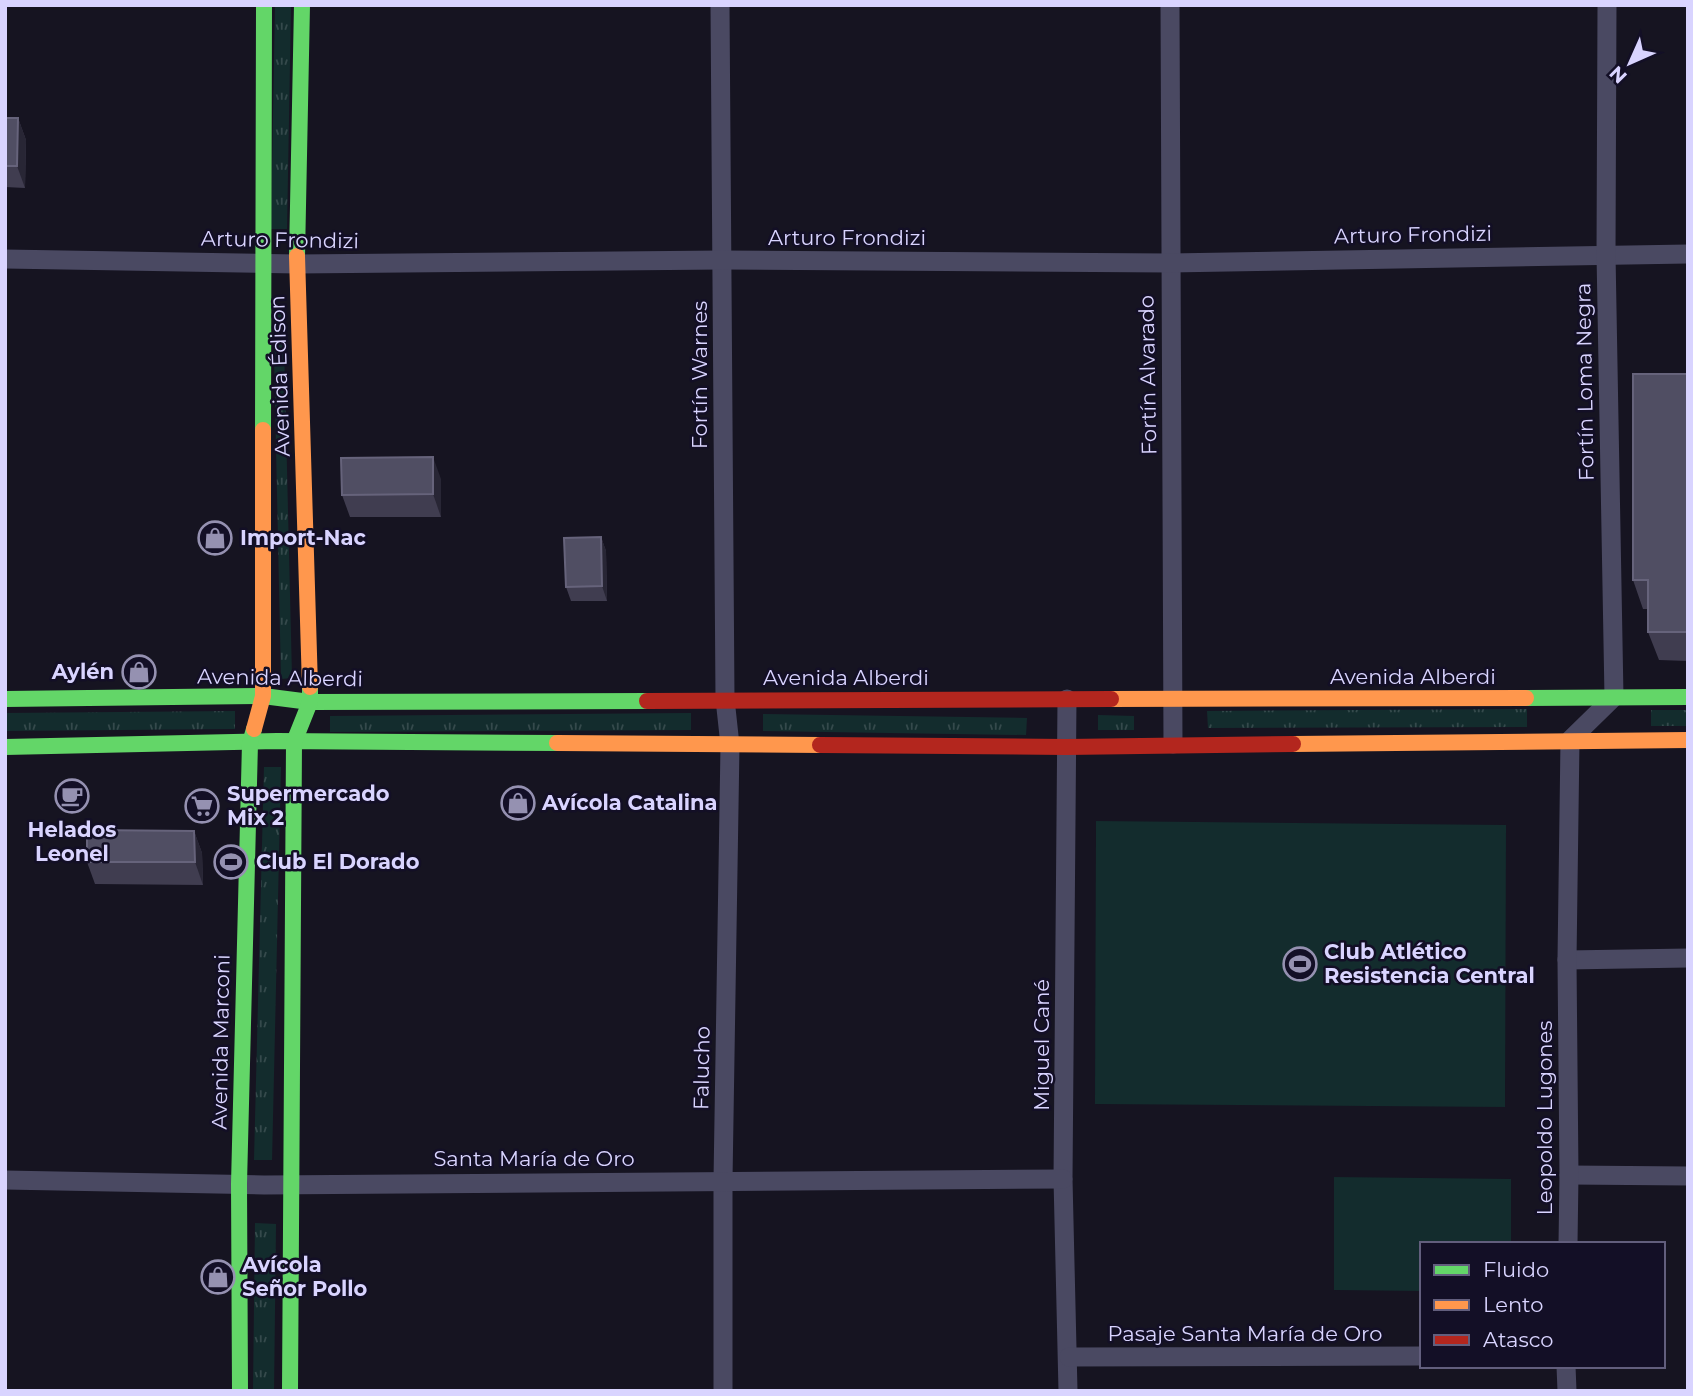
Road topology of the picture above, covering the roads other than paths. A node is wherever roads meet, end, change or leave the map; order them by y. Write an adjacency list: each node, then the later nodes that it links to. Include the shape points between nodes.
1 (264, 5): 10 (main road, Avenida Édison)
2 (302, 5): 12 (main road, Avenida Édison)
3 (720, 5): 9 (street, Fortín Warnes)
4 (1170, 5): 11 (street, Fortín Alvarado)
5 (1607, 5): 6 (street, Fortín Loma Negra)
6 (1606, 254): 7 (street, Arturo Frondizi); 11 (street, Arturo Frondizi); 14 (street, Fortín Loma Negra)
7 (1688, 254)
8 (5, 259): 10 (street, Arturo Frondizi)
9 (722, 260): 11 (street, Arturo Frondizi); 12 (street, Arturo Frondizi); 17 (street, Fortín Warnes)
10 (263, 263): 12 (street, Arturo Frondizi); 13 (main road, Avenida Édison)
11 (1170, 263): 19 (street, Fortín Alvarado)
12 (297, 264): 20 (main road, Avenida Édison)
13 (263, 696): 16 (main road, Avenida Alberdi); 20 (main road, Avenida Alberdi); 24 (main road, Avenida Marconi)
14 (1614, 697): 15 (main road, Avenida Alberdi); 19 (main road, Avenida Alberdi); 21 (street)
15 (1688, 697)
16 (5, 699)
17 (725, 699): 18 (main road, Avenida Alberdi); 20 (main road, Avenida Alberdi); 26 (street, Fortín Warnes)
18 (1067, 699): 19 (main road, Avenida Alberdi); 28 (street, Miguel Cané)
19 (1175, 699): 25 (street, Fortín Alvarado)
20 (310, 702): 23 (main road, Avenida Édison)
21 (1570, 740): 22 (main road); 25 (main road); 30 (street, Leopoldo Lugones)
22 (1688, 740)
23 (293, 742): 24 (main road); 26 (main road); 36 (main road)
24 (250, 743): 27 (main road); 37 (main road, Avenida Marconi)
25 (1173, 744): 28 (main road)
26 (730, 745): 28 (main road); 35 (street, Falucho)
27 (5, 747)
28 (1066, 747): 33 (street, Miguel Cané)
29 (1688, 958): 30 (street)
30 (1567, 960): 31 (street, Leopoldo Lugones)
31 (1569, 1175): 32 (street); 38 (street, Leopoldo Lugones)
32 (1688, 1177)
33 (1063, 1179): 35 (street, Santa María de Oro); 40 (street, Miguel Cané)
34 (5, 1180): 37 (street, Santa María de Oro)
35 (723, 1181): 36 (street, Santa María de Oro); 44 (street, Falucho)
36 (291, 1183): 37 (street, Santa María de Oro); 43 (main road)
37 (239, 1184): 42 (main road, Avenida Marconi)
38 (1568, 1242)
39 (1420, 1356): 40 (street, Pasaje Santa María de Oro)
40 (1069, 1357): 45 (street, Miguel Cané)
41 (1566, 1368): 46 (street)
42 (240, 1391)
43 (290, 1391)
44 (723, 1391)
45 (1068, 1391)
46 (1567, 1391)

